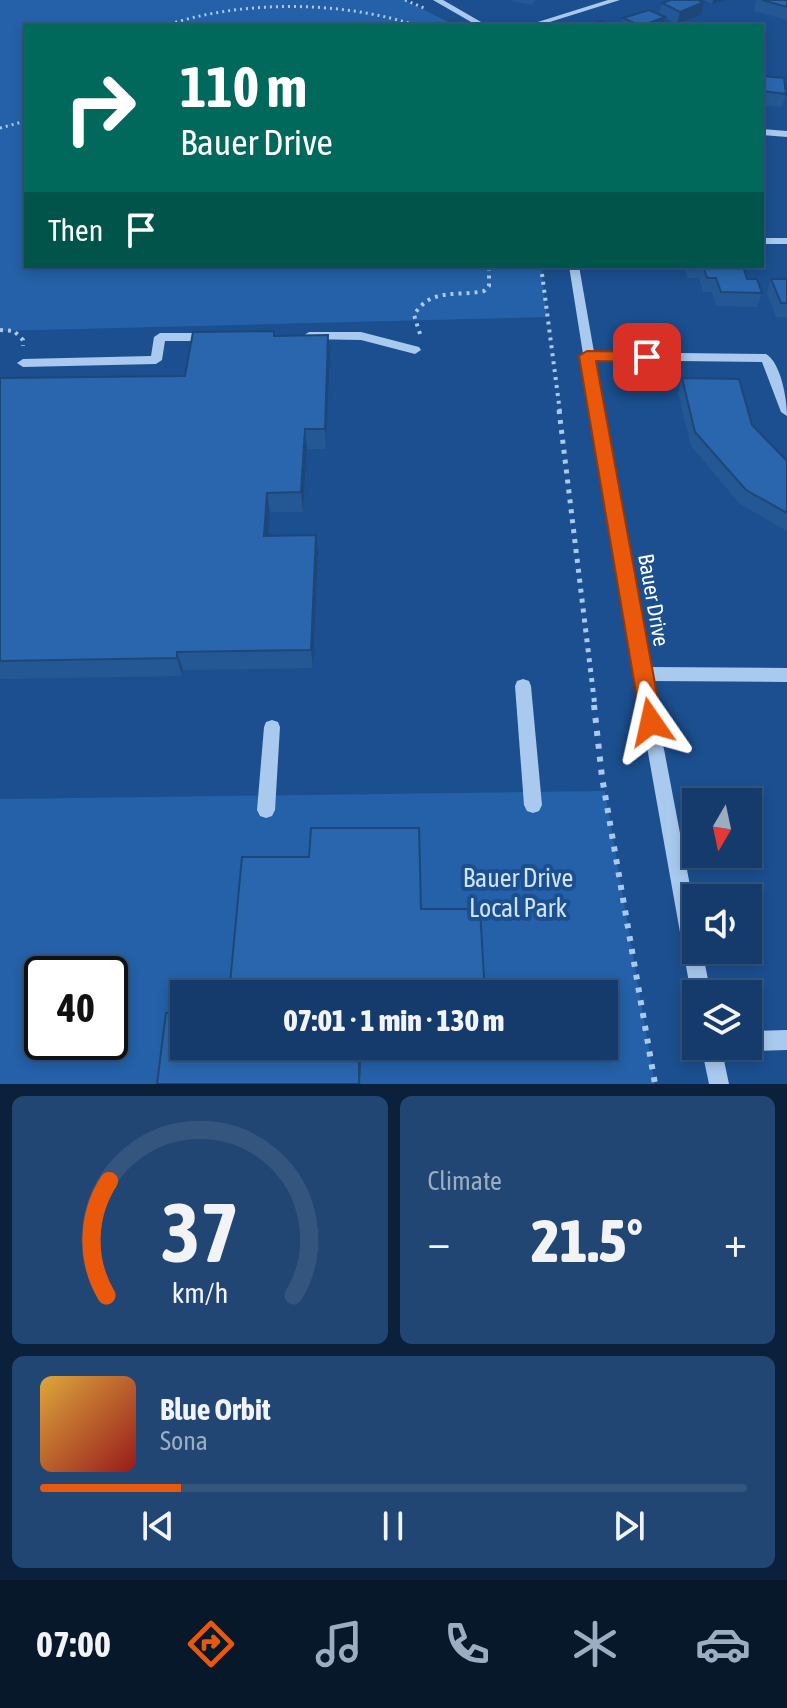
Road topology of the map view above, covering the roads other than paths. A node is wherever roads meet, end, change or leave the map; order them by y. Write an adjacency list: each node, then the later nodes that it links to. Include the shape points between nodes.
1 (437, 0): 3 (street)
2 (616, 0): 4 (street)
3 (480, 24)
4 (536, 24)
5 (764, 132): 6 (street)
6 (787, 134)
7 (764, 241): 8 (street)
8 (787, 241)
9 (574, 268): 13 (street, Bauer Drive)
10 (222, 337): 14 (street, via 160,337 156,360)
11 (299, 337): 12 (street, via 361,336)
12 (415, 350)
13 (587, 356): 15 (street, via 766,358); 16 (street, Bauer Drive)
14 (23, 363)
15 (787, 412)
16 (642, 674): 17 (street); 22 (street, Bauer Drive)
17 (787, 675)
18 (523, 686): 20 (street)
19 (272, 727): 21 (street)
20 (533, 805)
21 (266, 810)
22 (698, 980)
23 (787, 1040): 24 (street)
24 (762, 1041)
25 (714, 1060): 26 (street)
26 (719, 1084)

